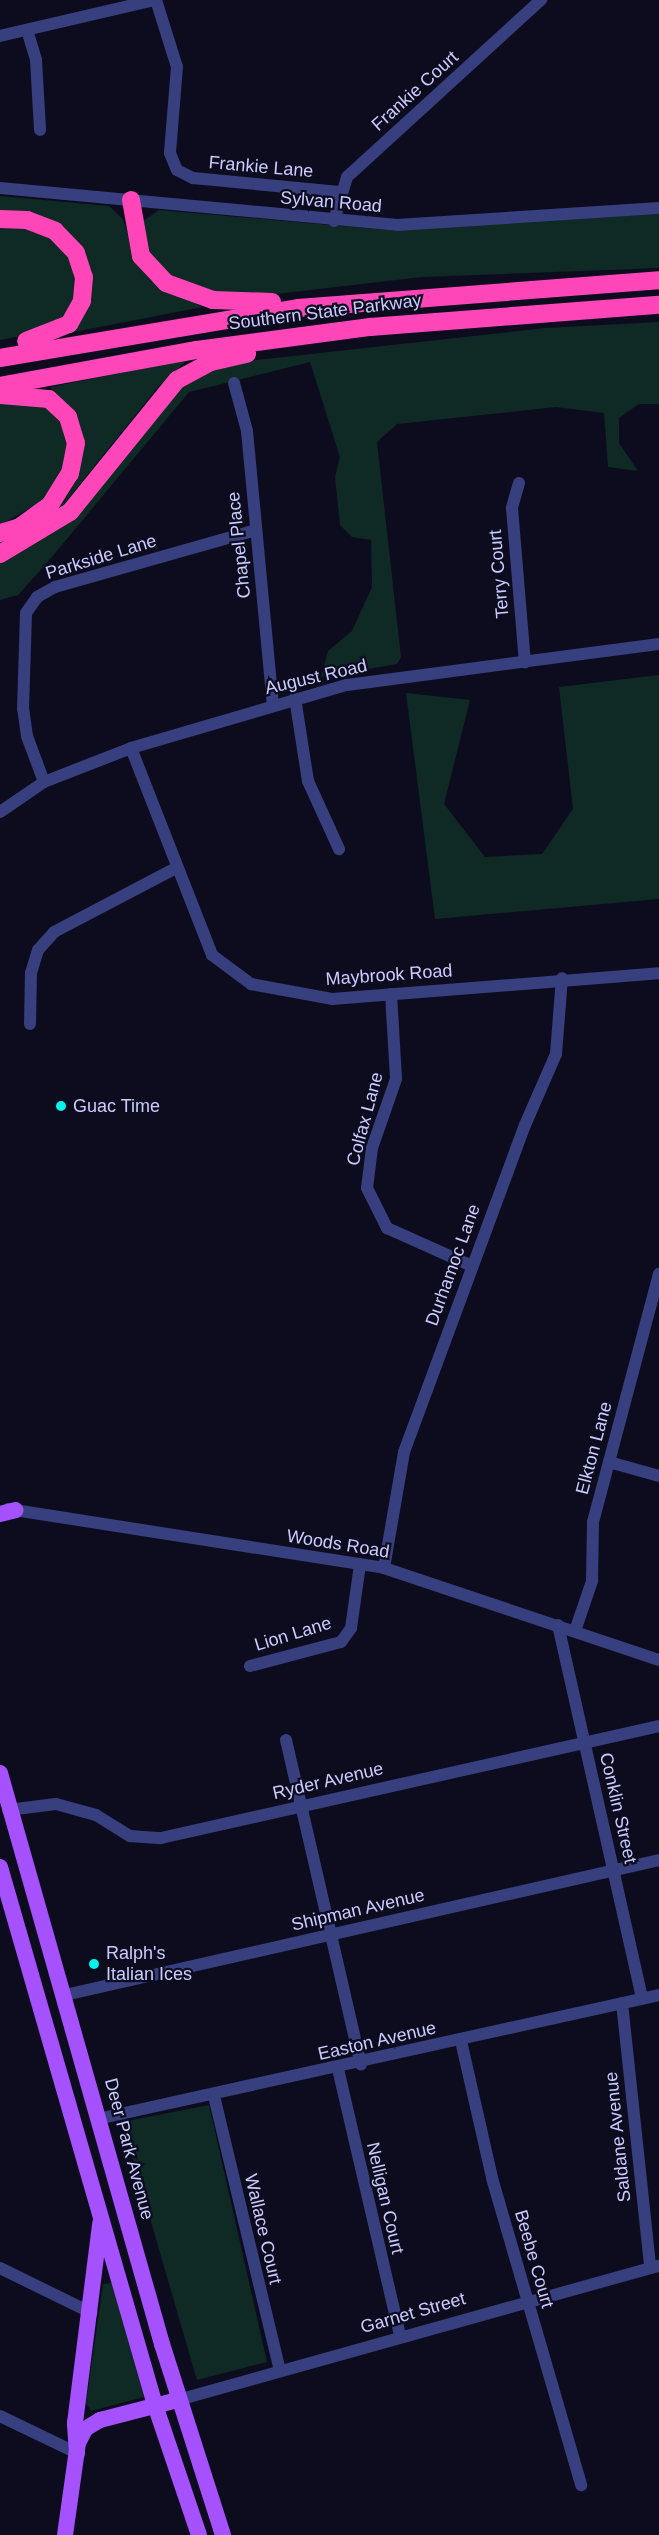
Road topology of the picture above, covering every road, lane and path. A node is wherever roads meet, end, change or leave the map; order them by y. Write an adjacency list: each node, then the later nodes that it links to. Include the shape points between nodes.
1 (155, 0): 3 (street); 7 (street, Frankie Lane, via 177,67 170,153 177,170 193,178)
2 (541, 0): 7 (street, Frankie Court, via 352,172)
3 (27, 30): 4 (street); 5 (street, via 36,60)
4 (0, 36)
5 (40, 130)
6 (0, 188): 8 (street, Sylvan Road)
7 (339, 192): 11 (street, Frankie Court)
8 (131, 200): 11 (street, Sylvan Road); 13 (highway, via 141,256 175,289 226,302)
9 (659, 208): 11 (street, Sylvan Road, via 435,225)
10 (0, 219): 16 (highway, via 27,219 55,231 76,253 85,284 80,308 62,329)
11 (334, 221)
12 (659, 280): 13 (highway, Southern State Parkway)
13 (340, 304): 17 (highway, Southern State Parkway, via 175,326)
14 (659, 305): 15 (highway, Southern State Parkway)
15 (324, 332): 19 (highway, Southern State Parkway); 24 (highway, via 211,362 177,380 70,512)
16 (0, 352)
17 (0, 358)
18 (234, 383): 22 (street, Chapel Place, via 247,431)
19 (0, 386)
20 (0, 395): 23 (highway, via 49,399 68,417 76,443 70,473 50,505 20,527)
21 (519, 483): 26 (street, Terry Court, via 512,508)
22 (256, 530): 28 (street, Chapel Place); 30 (street, Parkside Lane, via 55,587 36,597 26,613 23,709)
23 (0, 533)
24 (0, 554)
25 (659, 644): 26 (street, August Road)
26 (525, 662): 27 (street, August Road, via 347,685)
27 (295, 698): 28 (street, August Road); 32 (street, via 308,781)
28 (273, 704): 29 (street, August Road)
29 (130, 748): 30 (street, August Road); 33 (street, Maybrook Road)
30 (44, 782): 31 (street, August Road)
31 (0, 812)
32 (339, 849)
33 (176, 868): 36 (street, Maybrook Road, via 212,955 230,973 251,984 309,998); 37 (street, via 54,932 38,950 31,973)
34 (659, 973): 35 (street, Maybrook Road)
35 (562, 978): 36 (street, Maybrook Road); 38 (street, Durhamoc Lane, via 556,1054)
36 (391, 994): 38 (street, Colfax Lane, via 396,1079 366,1169 370,1198 387,1228 404,1239)
37 (30, 1024)
38 (472, 1266): 44 (street, Durhamoc Lane, via 404,1452)
39 (659, 1274): 40 (street, Elkton Lane)
40 (609, 1462): 41 (street); 46 (street, Elkton Lane, via 593,1522 592,1581)
41 (659, 1476)
42 (5, 1511): 43 (street, Woods Road)
43 (360, 1565): 44 (street, Woods Road); 48 (street, Lion Lane, via 351,1628 341,1642)
44 (384, 1568): 45 (street, Woods Road)
45 (558, 1625): 46 (street, Woods Road); 51 (street, Conklin Street)
46 (575, 1631): 47 (street, Woods Road)
47 (659, 1660)
48 (250, 1666)
49 (659, 1726): 51 (street, Ryder Avenue)
50 (286, 1740): 53 (street)
51 (584, 1742): 53 (street, Ryder Avenue); 57 (street, Conklin Street)
52 (0, 1773): 54 (main road, Deer Park Avenue)
53 (302, 1804): 54 (street, Ryder Avenue, via 161,1838 130,1836 96,1815 56,1804); 58 (street)
54 (4, 1811): 59 (main road, Deer Park Avenue)
55 (659, 1860): 57 (street, Shipman Avenue)
56 (0, 1867): 68 (main road)
57 (614, 1870): 58 (street, Shipman Avenue); 61 (street, Conklin Street)
58 (331, 1934): 59 (street, Shipman Avenue); 64 (street)
59 (65, 1995): 67 (main road, Deer Park Avenue)
60 (659, 1995): 61 (street, Easton Avenue)
61 (642, 1999): 62 (street, Easton Avenue)
62 (622, 2003): 63 (street, Easton Avenue); 69 (street, Saldane Avenue)
63 (462, 2041): 64 (street, Easton Avenue); 71 (street, Beebe Court)
64 (361, 2064): 65 (street, Easton Avenue)
65 (338, 2069): 66 (street, Easton Avenue); 73 (street, Nelligan Court)
66 (214, 2096): 67 (street, Easton Avenue); 74 (street, Wallace Court)
67 (102, 2118): 75 (main road, Deer Park Avenue)
68 (101, 2205): 72 (main road); 76 (main road)
69 (655, 2267): 71 (street, Garnet Street)
70 (0, 2268): 72 (street)
71 (526, 2301): 73 (street, Garnet Street); 79 (street, Beebe Court)
72 (92, 2313): 78 (main road, via 75,2423)
73 (400, 2336): 74 (street, Garnet Street)
74 (280, 2370): 75 (street, Garnet Street)
75 (178, 2400): 76 (main road); 82 (main road, Deer Park Avenue)
76 (155, 2405): 78 (main road, via 94,2422 82,2433); 81 (main road)
77 (0, 2416): 78 (street)
78 (76, 2453): 80 (main road)
79 (581, 2485)
80 (65, 2535)
81 (199, 2535)
82 (223, 2535)

